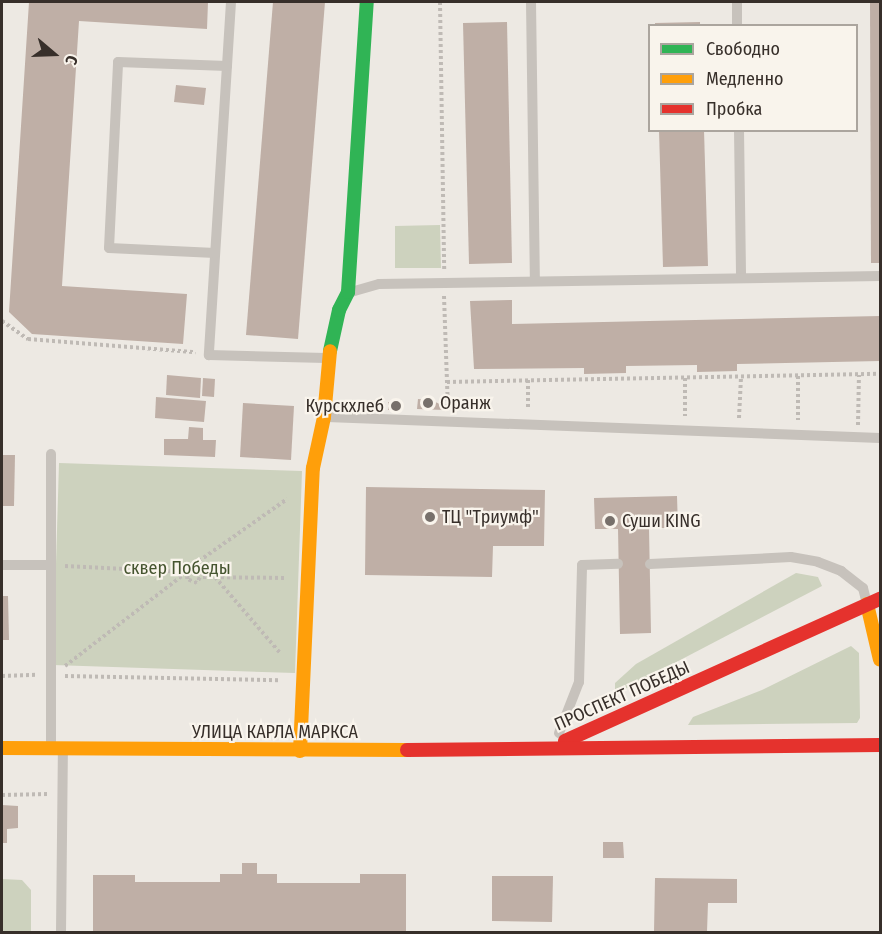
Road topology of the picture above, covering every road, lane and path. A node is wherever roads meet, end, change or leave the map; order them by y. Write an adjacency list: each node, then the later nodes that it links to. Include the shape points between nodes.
1 (231, 2): 7 (lane)
2 (368, 2): 14 (main road)
3 (440, 2): 13 (path)
4 (531, 2): 12 (lane)
5 (737, 2): 6 (lane)
6 (737, 24)
7 (227, 66): 9 (lane); 9 (lane, via 118,62 110,248)
8 (739, 132): 11 (lane)
9 (215, 253): 16 (lane)
10 (880, 276): 11 (lane)
11 (741, 278): 12 (lane)
12 (535, 281): 13 (lane)
13 (444, 282): 14 (lane, via 379,284); 24 (path)
14 (348, 292): 17 (main road, via 339,310)
15 (2, 321): 16 (path, via 28,339)
16 (209, 355): 17 (lane)
17 (329, 358): 25 (main road)
18 (880, 374): 19 (path)
19 (859, 375): 20 (path); 31 (path)
20 (798, 376): 21 (path); 30 (path)
21 (741, 377): 22 (path); 29 (path)
22 (685, 378): 23 (path); 28 (path)
23 (528, 380): 24 (path); 27 (path)
24 (447, 382): 26 (path)
25 (324, 417): 26 (lane); 34 (main road)
26 (448, 422): 27 (lane)
27 (528, 425): 28 (lane)
28 (686, 431): 29 (lane)
29 (738, 433): 30 (lane)
30 (799, 435): 31 (lane)
31 (857, 438): 32 (lane)
32 (880, 438)
33 (51, 454): 38 (lane)
34 (313, 481): 39 (path); 43 (main road)
35 (618, 564): 53 (lane, via 582,566 579,682 565,726)
36 (650, 564): 45 (lane, via 791,557 841,571 862,588)
37 (2, 565): 38 (lane)
38 (51, 565): 40 (path); 47 (lane)
39 (191, 567): 40 (path); 41 (path, via 199,568)
40 (187, 572): 41 (path, via 191,582); 47 (path)
41 (203, 577): 42 (path)
42 (215, 577): 43 (path); 49 (path)
43 (309, 578): 49 (main road)
44 (880, 599): 45 (main road, ПРОСПЕКТ ПОБЕДЫ)
45 (867, 604): 46 (main road); 53 (main road, ПРОСПЕКТ ПОБЕДЫ)
46 (880, 660)
47 (52, 675): 48 (path); 49 (path); 55 (lane)
48 (2, 676)
49 (304, 681): 56 (main road)
50 (877, 728): 52 (main road)
51 (880, 745): 52 (main road, ПРОСПЕКТ ПОБЕДЫ)
52 (863, 746): 53 (main road, ПРОСПЕКТ ПОБЕДЫ)
53 (549, 747): 56 (main road, УЛИЦА КАРЛА МАРКСА)
54 (2, 748): 55 (main road, УЛИЦА КАРЛА МАРКСА)
55 (57, 748): 56 (main road, УЛИЦА КАРЛА МАРКСА); 57 (lane)
56 (300, 751)
57 (64, 794): 58 (path); 59 (lane)
58 (2, 795)
59 (61, 933)

